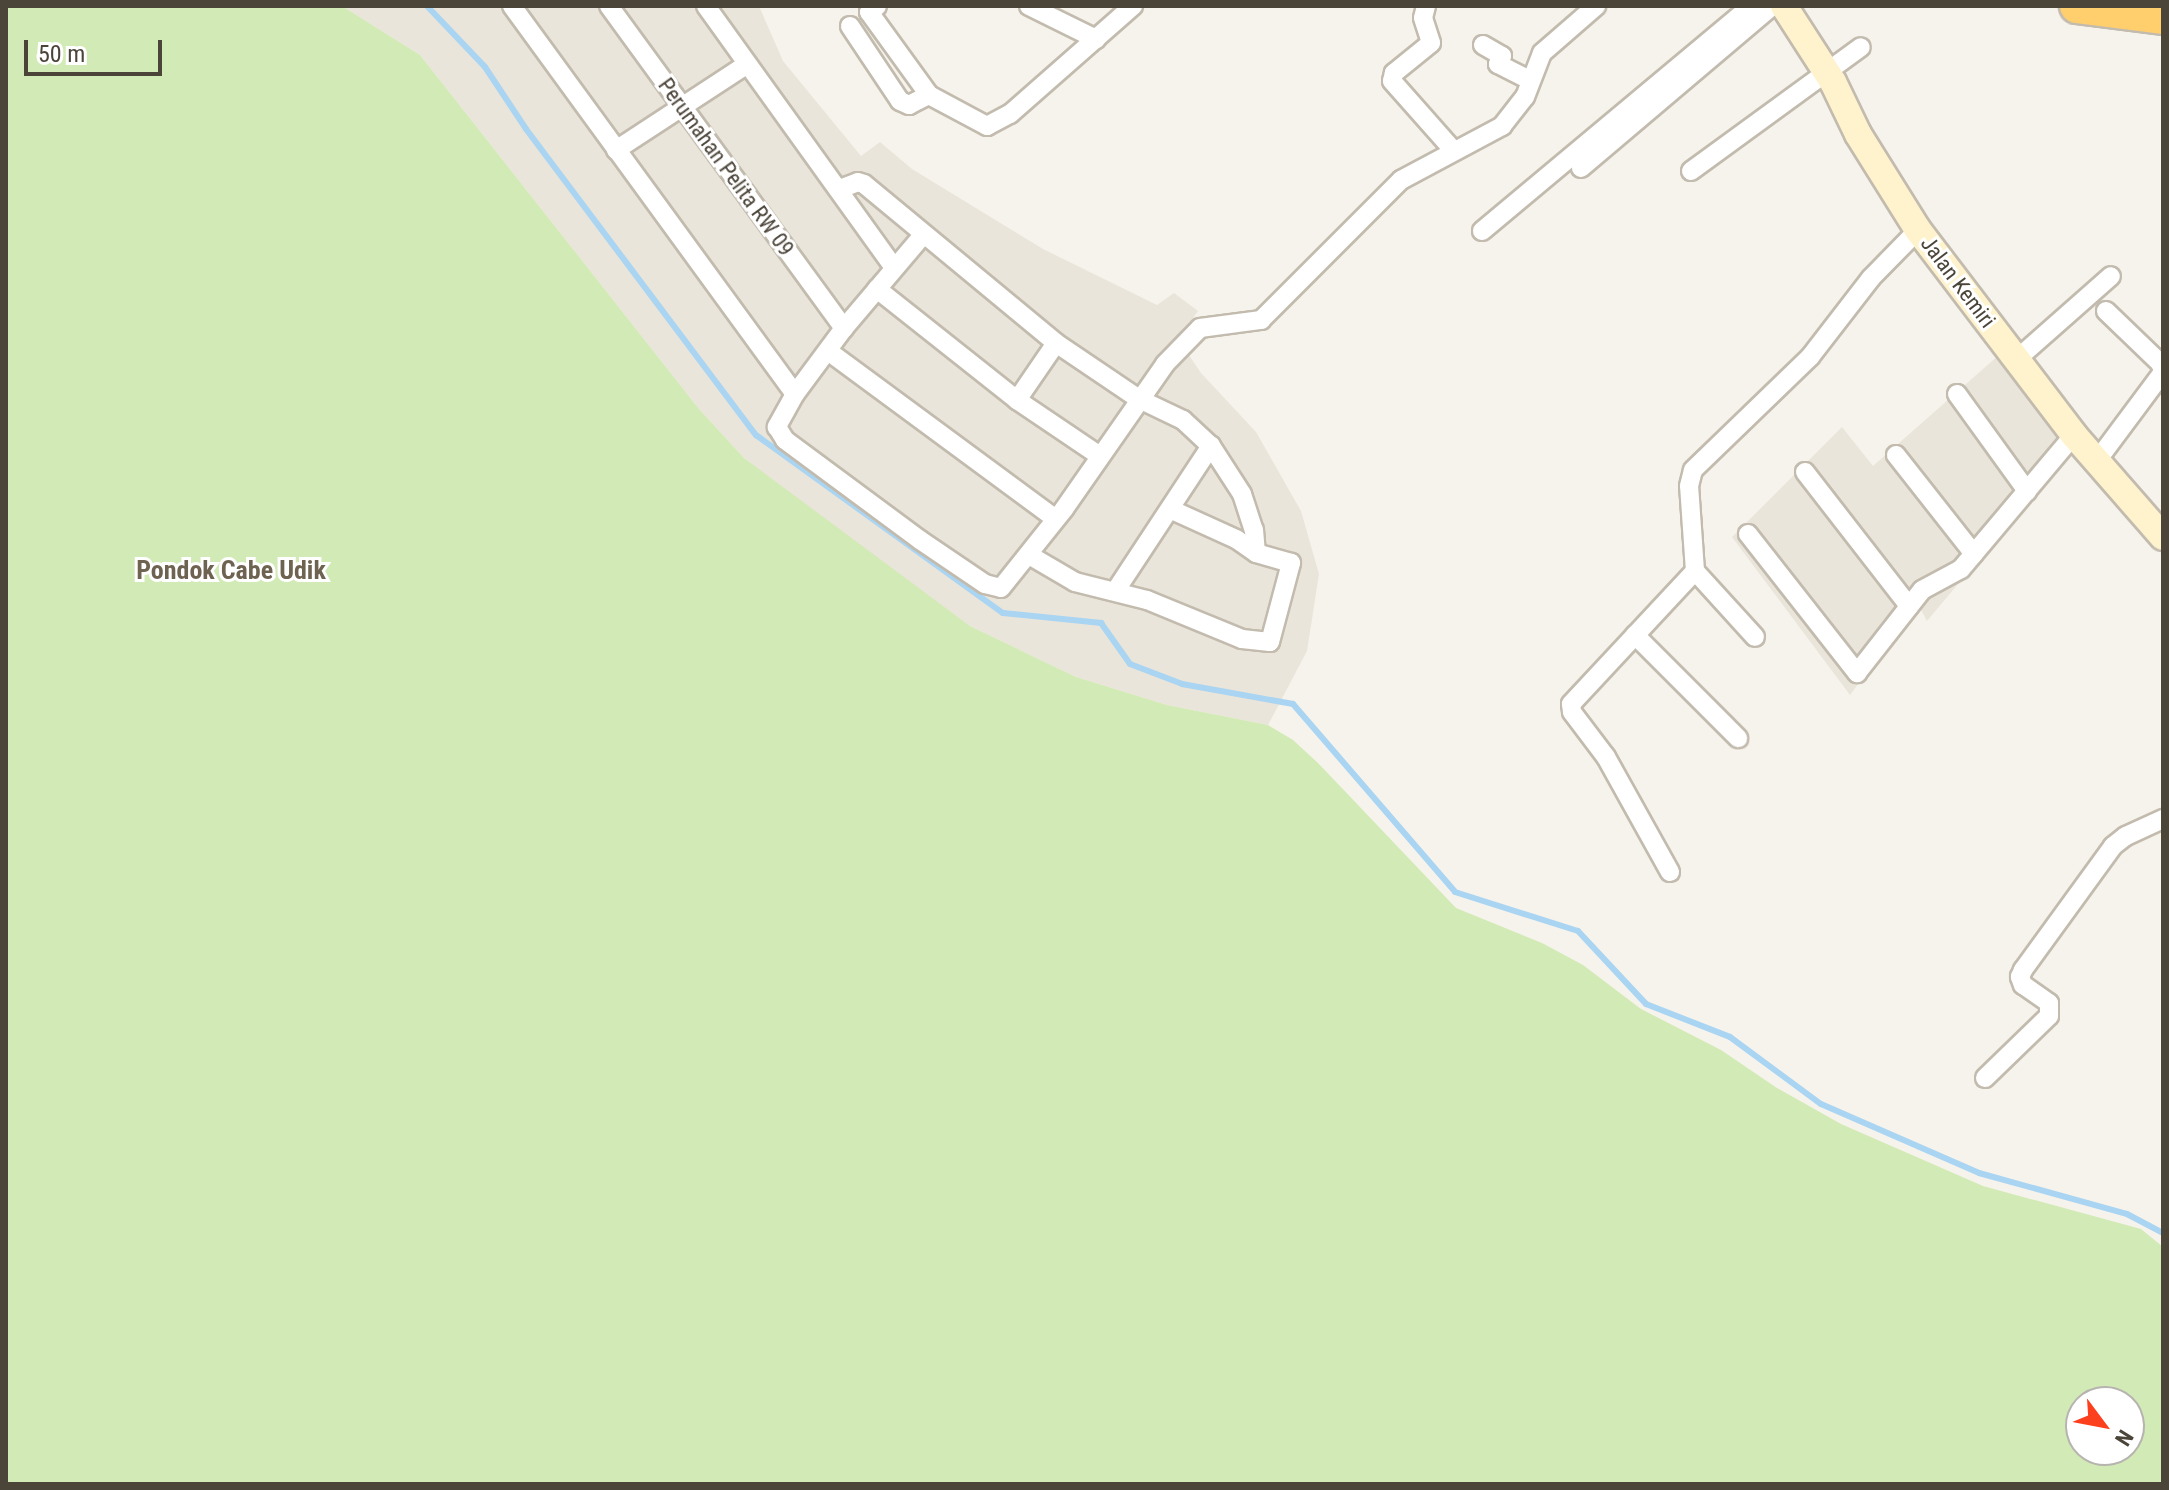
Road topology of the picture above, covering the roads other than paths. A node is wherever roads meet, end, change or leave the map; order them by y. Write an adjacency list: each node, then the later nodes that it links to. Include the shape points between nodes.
1 (512, 6): 23 (street)
2 (609, 6): 22 (street, Perumahan Pelita RW 09)
3 (877, 6): 21 (street, via 869,12)
4 (1029, 6): 15 (street)
5 (1133, 6): 15 (street)
6 (1426, 6): 24 (street, via 1423,18 1431,43 1394,73 1392,81)
7 (1596, 6): 20 (street, via 1542,53)
8 (1751, 6): 29 (street)
9 (1772, 6): 25 (street)
10 (1784, 6): 19 (street, Jalan Kemiri)
11 (2077, 6): 13 (highway)
12 (708, 8): 18 (street)
13 (2163, 17)
14 (850, 26): 21 (street, via 900,101 909,105)
15 (1096, 39): 21 (street, via 997,123 987,126)
16 (1483, 45): 20 (street, via 1502,56 1498,64)
17 (1861, 47): 19 (street)
18 (746, 65): 22 (street); 27 (street)
19 (1826, 72): 26 (street); 28 (street, Jalan Kemiri)
20 (1530, 80): 24 (street, via 1525,97 1502,126)
21 (929, 95)
22 (680, 105): 23 (street); 35 (street, Perumahan Pelita RW 09)
23 (616, 150): 40 (street)
24 (1453, 150): 42 (street, via 1390,189 1261,320 1200,328)
25 (1581, 168)
26 (1691, 171)
27 (840, 189): 30 (street, via 864,184); 31 (street)
28 (1918, 230): 38 (street, Jalan Kemiri); 58 (street, via 1871,278 1810,357 1693,470 1689,486)
29 (1482, 231)
30 (923, 235): 31 (street); 36 (street)
31 (894, 268): 33 (street)
32 (2111, 276): 38 (street)
33 (877, 289): 35 (street); 43 (street)
34 (2106, 311): 39 (street)
35 (844, 328): 37 (street)
36 (1056, 343): 42 (street); 43 (street)
37 (828, 351): 40 (street); 52 (street)
38 (2017, 359): 44 (street, Jalan Kemiri)
39 (2163, 371): 48 (street)
40 (795, 394): 57 (street, via 777,427 785,440 920,540 994,589 1001,588)
41 (1957, 394): 50 (street)
42 (1139, 399): 45 (street, via 1183,420); 47 (street)
43 (1017, 400): 47 (street)
44 (2074, 435): 48 (street, Jalan Kemiri); 50 (street)
45 (1211, 446): 51 (street); 55 (street, via 1249,510)
46 (1896, 455): 56 (street)
47 (1100, 456): 52 (street)
48 (2096, 462): 54 (street, Jalan Kemiri)
49 (1805, 472): 60 (street)
50 (2027, 491): 56 (street)
51 (1170, 509): 55 (street); 59 (street)
52 (1056, 519): 57 (street)
53 (1748, 534): 60 (street, via 1857,673)
54 (2163, 537)
55 (1256, 553): 59 (street, via 1291,563 1270,642 1242,639)
56 (1974, 554): 60 (street, via 1961,569 1922,590)
57 (1029, 555): 59 (street, via 1075,582)
58 (1695, 571): 61 (street); 62 (street)
59 (1116, 590)
60 (1909, 606)
61 (1635, 635): 63 (street); 65 (street, via 1570,708 1606,757)
62 (1755, 637)
63 (1738, 738)
64 (2163, 819): 66 (street, via 2113,846 2023,970 2023,985 2052,1009)
65 (1670, 872)
66 (1985, 1078)

